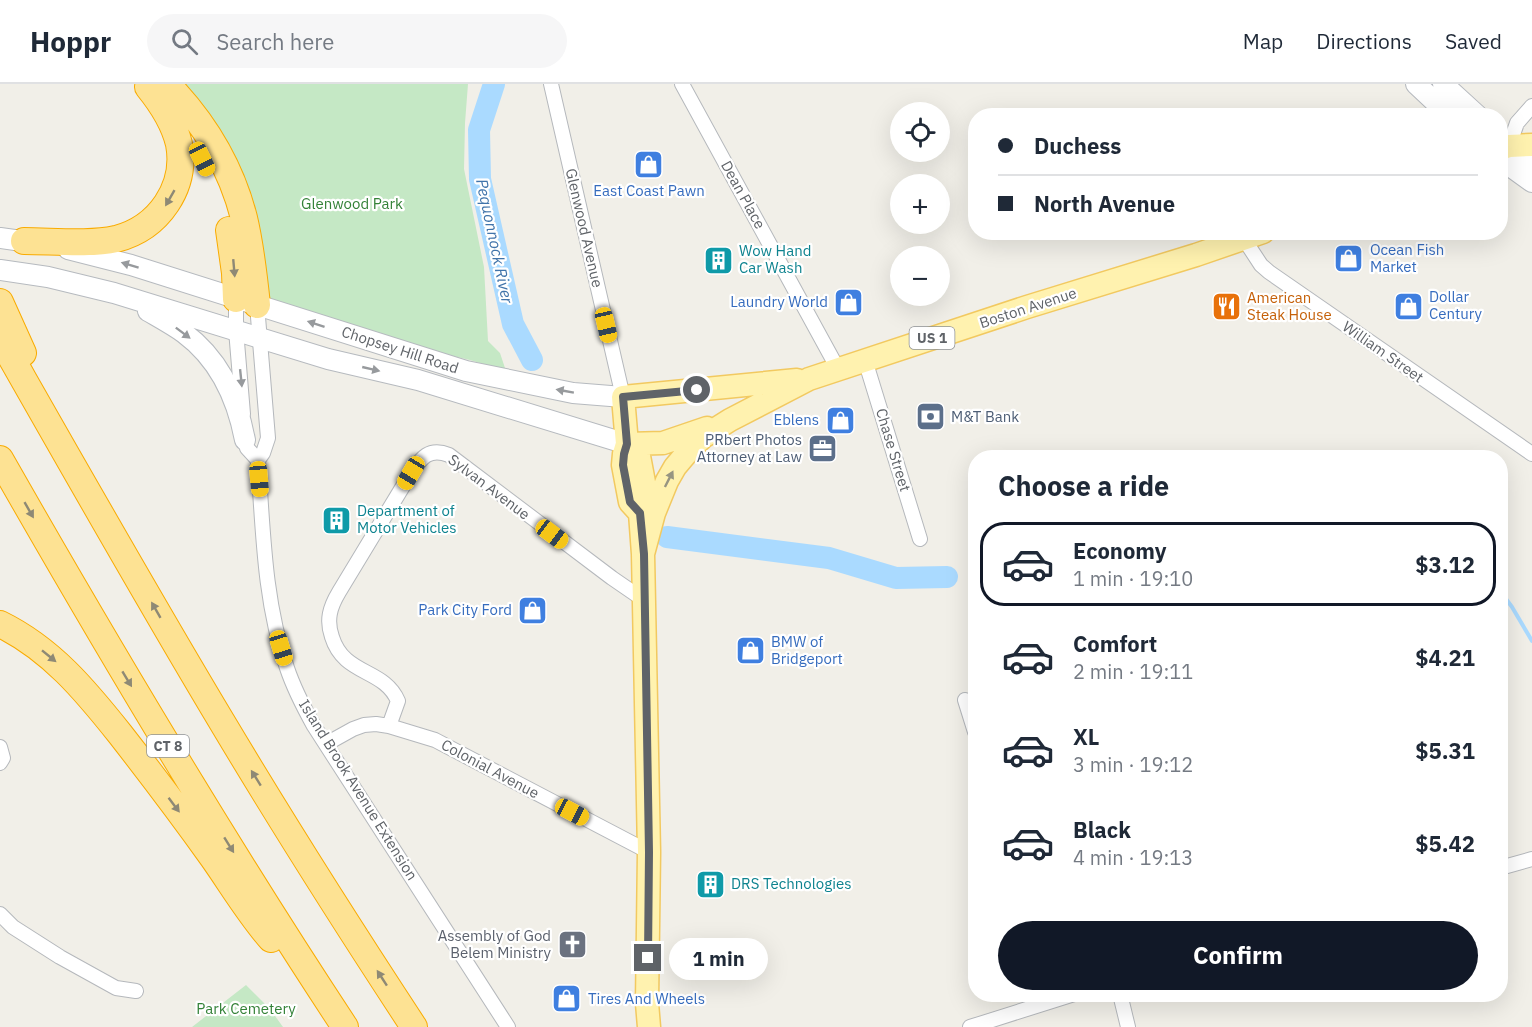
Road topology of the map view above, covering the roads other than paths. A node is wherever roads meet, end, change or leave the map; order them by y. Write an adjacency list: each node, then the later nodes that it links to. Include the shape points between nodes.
1 (551, 84): 29 (street, Glenwood Avenue)
2 (682, 84): 27 (street, Dean Place)
3 (1416, 84): 7 (main road)
4 (1443, 84): 8 (main road)
5 (153, 85): 16 (highway, one-way to 16, via 176,133 180,165 171,198 164,208 144,226 118,238 91,242); 22 (highway, via 191,111 228,172 252,261)
6 (1532, 106): 9 (street)
7 (1442, 108)
8 (1469, 108)
9 (1508, 137)
10 (1532, 145): 11 (main road)
11 (1508, 147)
12 (1508, 151): 14 (main road)
13 (1508, 155): 15 (main road)
14 (1532, 162)
15 (1532, 182)
16 (11, 240): 22 (main road, Chopsey Hill Road, one-way to 16, via 109,258)
17 (1241, 240): 26 (main road, Boston Avenue / US 1)
18 (1255, 240): 33 (street, William Street, via 1261,265 1269,272)
19 (0, 270): 20 (main road, Chopsey Hill Road)
20 (114, 293): 23 (main road, Chopsey Hill Road); 31 (main road, one-way to 31, via 176,327 206,354 230,390)
21 (0, 302): 36 (highway)
22 (246, 302): 23 (street); 25 (street, Island Brook Avenue Extension); 29 (main road, Chopsey Hill Road, one-way to 22, via 573,393 466,371)
23 (236, 330): 25 (main road, Chopsey Hill Road); 31 (street, one-way to 31)
24 (0, 338): 36 (highway)
25 (260, 338): 32 (main road, Chopsey Hill Road, one-way to 32, via 418,380); 35 (street, Island Brook Avenue Extension, via 268,438)
26 (866, 360): 27 (main road, Boston Avenue / US 1); 37 (street, Chase Street)
27 (838, 369): 28 (main road, Boston Avenue / US 1)
28 (810, 379): 29 (main road, Chopsey Hill Road / US 1); 30 (main road, Boston Avenue / US 1)
29 (623, 397): 32 (main road, Glenwood Avenue / US 1)
30 (730, 420): 32 (main road, Chopsey Hill Road, via 663,443); 38 (main road, US 1, one-way to 30, via 654,513 675,467 691,447)
31 (244, 440): 35 (street)
32 (627, 444): 38 (main road, Glenwood Avenue / US 1, via 623,465 630,502 640,513)
33 (1532, 454)
34 (0, 459): 52 (highway, CT 8, one-way to 52, via 160,734)
35 (258, 460): 44 (street, Island Brook Avenue Extension, via 268,580 281,648 296,690)
36 (77, 473): 56 (highway, one-way to 36, via 240,752)
37 (920, 539)
38 (644, 554): 39 (main road, US 1)
39 (644, 600): 43 (street, Sylvan Avenue, via 449,455 427,454 411,473 329,613 333,640 343,658 393,691 398,701); 47 (main road, US 1)
40 (0, 624): 52 (highway, one-way to 52, via 42,650 81,686 264,931)
41 (965, 700): 42 (street)
42 (968, 710)
43 (389, 726): 44 (street, Colonial Avenue, via 358,727); 47 (street, Colonial Avenue, via 435,740)
44 (326, 744): 57 (street, Island Brook Avenue Extension)
45 (0, 747): 46 (street)
46 (0, 763)
47 (649, 852): 58 (main road, US 1)
48 (1532, 858): 49 (street)
49 (1508, 866)
50 (0, 914): 51 (street, via 60,957 117,988)
51 (136, 991)
52 (322, 992): 55 (highway, CT 8)
53 (1044, 1002): 59 (street)
54 (1122, 1002): 60 (street)
55 (345, 1027)
56 (414, 1027)
57 (508, 1027)
58 (649, 1027)
59 (970, 1027)
60 (1128, 1027)

